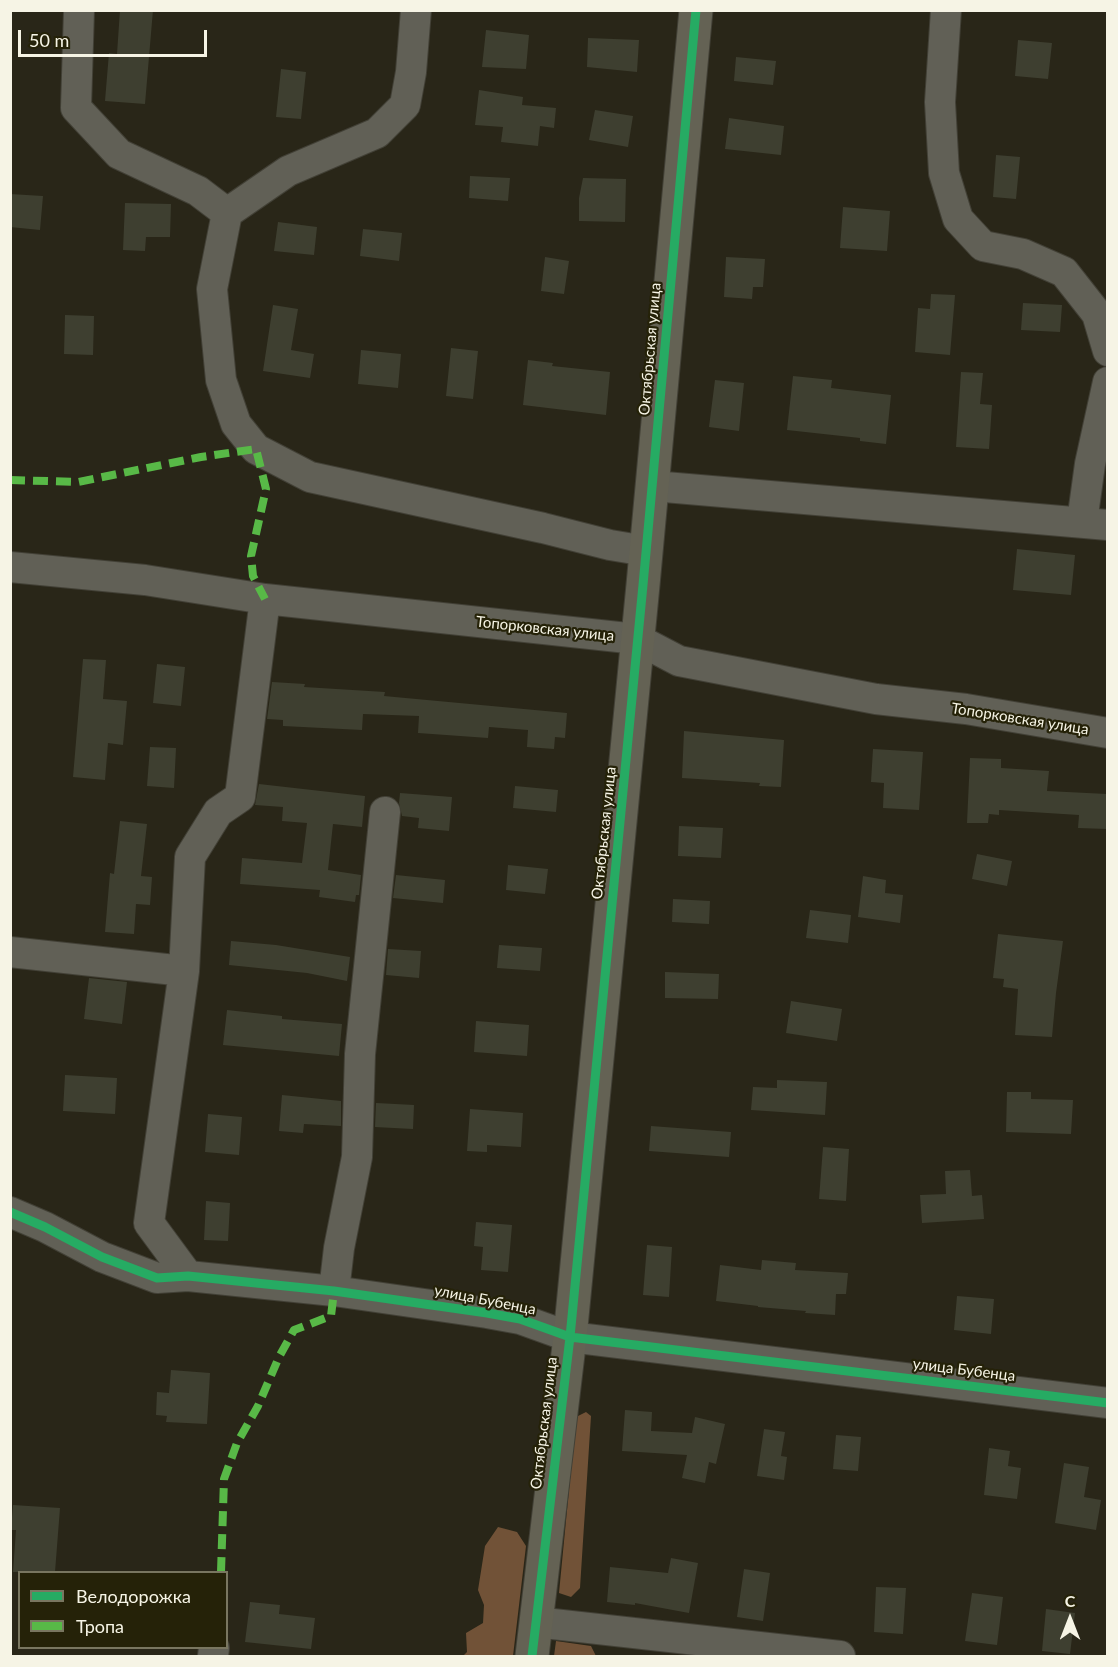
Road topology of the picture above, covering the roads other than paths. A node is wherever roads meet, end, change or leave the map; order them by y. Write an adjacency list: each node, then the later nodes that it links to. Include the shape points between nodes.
1 (79, 10): 5 (street, via 76,108 119,154 198,191)
2 (416, 10): 5 (street, via 405,105 377,133 288,171)
3 (696, 10): 8 (street, Октябрьская улица)
4 (946, 10): 6 (street, via 940,102 944,173 958,219 982,246 1023,254 1064,272 1097,314)
5 (227, 213): 10 (street, via 212,290 221,380 236,424 256,449 310,477)
6 (1107, 351)
7 (1107, 382): 9 (street, via 1090,464)
8 (652, 486): 9 (street); 10 (street, Октябрьская улица)
9 (1095, 523)
10 (646, 551): 13 (street, Октябрьская улица)
11 (10, 567): 12 (street, Топорковская улица, via 145,580)
12 (265, 599): 13 (street, Топорковская улица); 17 (street, via 240,797 218,812 190,857)
13 (637, 639): 14 (street, Топорковская улица, via 679,661 876,699 966,709); 21 (street, Октябрьская улица)
14 (1107, 733)
15 (385, 812): 20 (street, via 360,1054 357,1157)
16 (10, 952): 17 (street)
17 (184, 970): 19 (street, via 149,1223)
18 (10, 1212): 19 (street, улица Бубенца, via 102,1257 157,1278)
19 (188, 1276): 20 (street, улица Бубенца)
20 (334, 1291): 21 (street, улица Бубенца, via 520,1319)
21 (570, 1337): 22 (street, улица Бубенца); 23 (street, Октябрьская улица)
22 (1107, 1403)
23 (535, 1622): 24 (street, Октябрьская улица); 25 (street)
24 (531, 1656)
25 (840, 1656)

